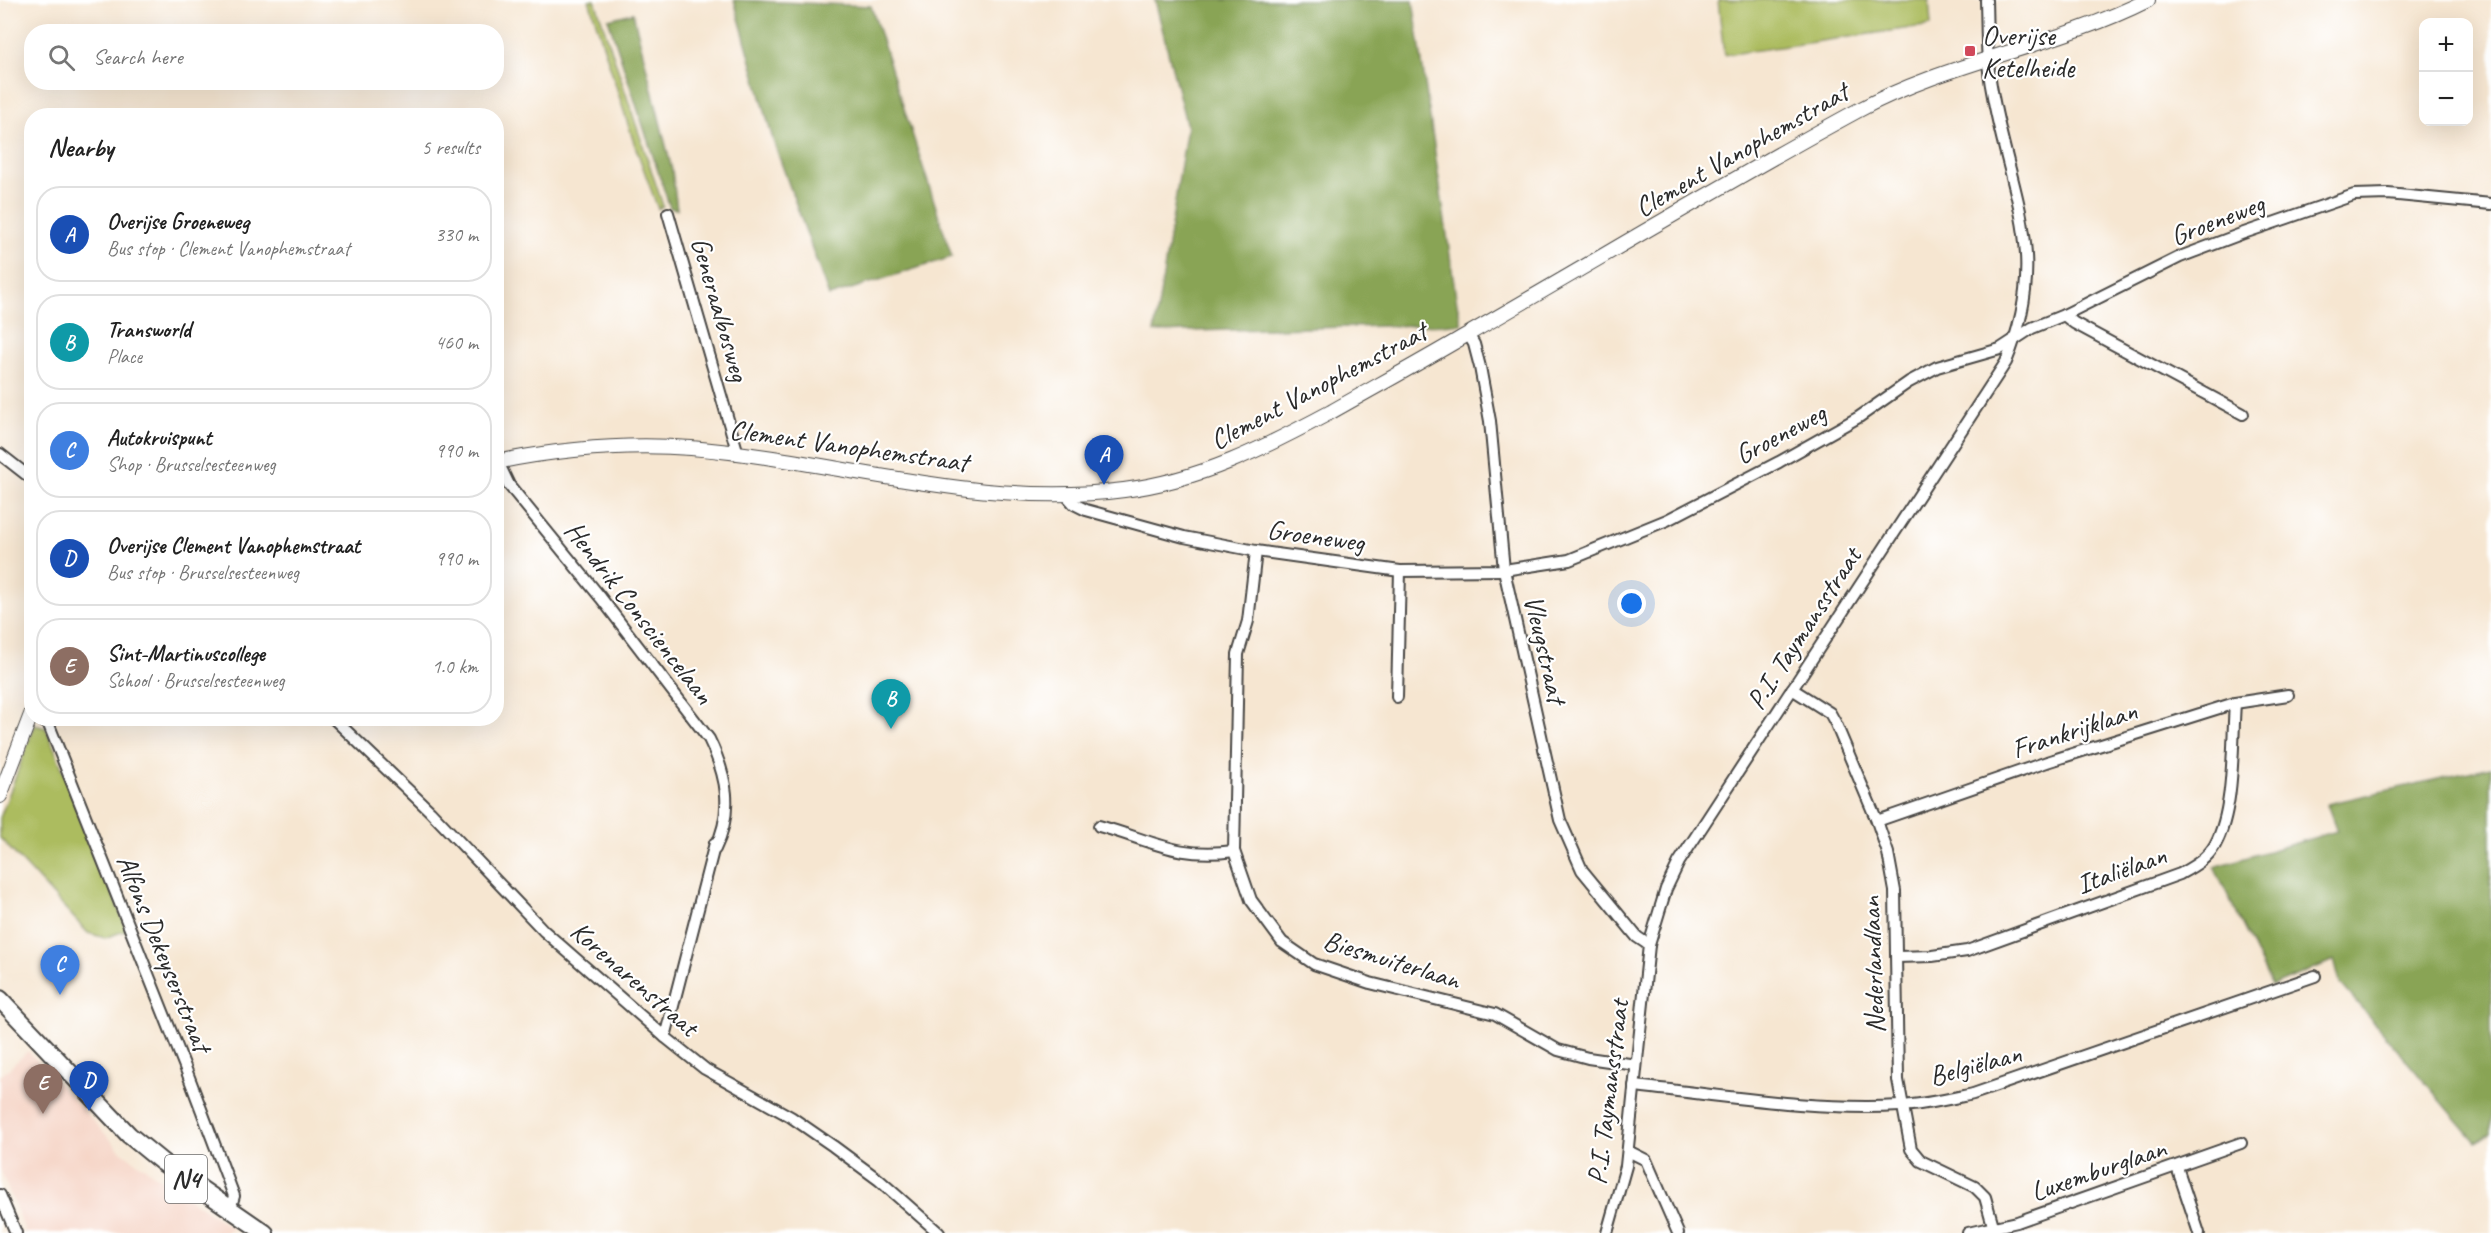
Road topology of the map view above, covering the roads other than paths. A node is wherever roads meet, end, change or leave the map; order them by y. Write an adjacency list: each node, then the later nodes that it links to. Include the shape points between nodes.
1 (1986, 0): 3 (street, P.I. Taymansstraat)
2 (2148, 0): 3 (street, Clement Vanophemstraat, via 2091,26)
3 (1989, 59): 7 (street, Clement Vanophemstraat, via 1911,86 1857,111); 8 (street, P.I. Taymansstraat, via 1991,89 2024,222 2028,266)
4 (2491, 204): 6 (street, Groeneweg, via 2388,194 2354,195 2180,257)
5 (668, 213): 11 (street, Generaalbosweg)
6 (2064, 315): 8 (street, Groeneweg); 9 (street)
7 (1468, 334): 15 (street, Clement Vanophemstraat, via 1252,453 1195,476 1127,490); 17 (street, Vleugstraat, via 1480,367 1490,420)
8 (2016, 339): 17 (street, Groeneweg, via 2000,349 1937,368 1909,382 1859,417 1667,520 1569,560); 19 (street, P.I. Taymansstraat, via 2006,362)
9 (2243, 414)
10 (0, 454): 13 (street)
11 (738, 454): 12 (street, Clement Vanophemstraat, via 621,446); 15 (street, Clement Vanophemstraat, via 1004,493)
12 (504, 461)
13 (24, 473)
14 (504, 475): 34 (street, Hendrik Consciencelaan, via 709,739 721,764 725,800 715,849)
15 (1067, 495): 16 (street, Groeneweg, via 1086,510 1184,537)
16 (1256, 551): 18 (street, Groeneweg); 29 (street, Biesmuiterlaan, via 1248,621 1238,654)
17 (1504, 570): 18 (street, Groeneweg); 30 (street, Vleugstraat, via 1560,820 1582,870 1617,914)
18 (1400, 571): 21 (street)
19 (1792, 688): 27 (street, Nederlandlaan, via 1830,713); 30 (street, P.I. Taymansstraat, via 1679,861)
20 (2288, 695): 22 (street, Frankrijklaan)
21 (1397, 697)
22 (2235, 703): 27 (street, Frankrijklaan); 31 (street, Italiëlaan, via 2224,826 2199,863 2180,874 1967,951)
23 (26, 726): 26 (street)
24 (49, 726): 42 (street, Alfons Dekeyserstraat, via 234,1196)
25 (341, 726): 34 (street, Korenarenstraat, via 430,811 544,931)
26 (0, 796)
27 (1877, 820): 31 (street, Nederlandlaan, via 1895,891)
28 (1099, 826): 29 (street, via 1182,852)
29 (1234, 851): 35 (street, Biesmuiterlaan, via 1251,900 1282,942 1314,964 1370,983 1495,1014 1558,1050)
30 (1649, 945): 35 (street, P.I. Taymansstraat)
31 (1897, 957): 37 (street, Nederlandlaan, via 1898,1080)
32 (2315, 976): 37 (street, Belgiëlaan, via 1973,1094)
33 (0, 999): 42 (main road, N4, via 129,1135)
34 (665, 1037): 46 (street, Korenarenstraat, via 705,1069 791,1117 833,1146)
35 (1636, 1065): 36 (street, P.I. Taymansstraat)
36 (1634, 1086): 37 (street, Belgiëlaan, via 1861,1107); 39 (street, P.I. Taymansstraat)
37 (1902, 1106): 43 (street, Nederlandlaan, via 1911,1149 1921,1161 1975,1187 1985,1197)
38 (2241, 1143): 40 (street, Luxemburglaan)
39 (1628, 1151): 47 (street, P.I. Taymansstraat); 48 (street, via 1646,1160)
40 (2176, 1167): 43 (street, Luxemburglaan); 50 (street)
41 (0, 1195): 44 (street)
42 (231, 1209): 45 (main road, N4)
43 (1994, 1229): 49 (street, Luxemburglaan)
44 (16, 1233)
45 (265, 1233)
46 (939, 1233)
47 (1607, 1233)
48 (1678, 1233)
49 (1968, 1233)
50 (2199, 1233)

